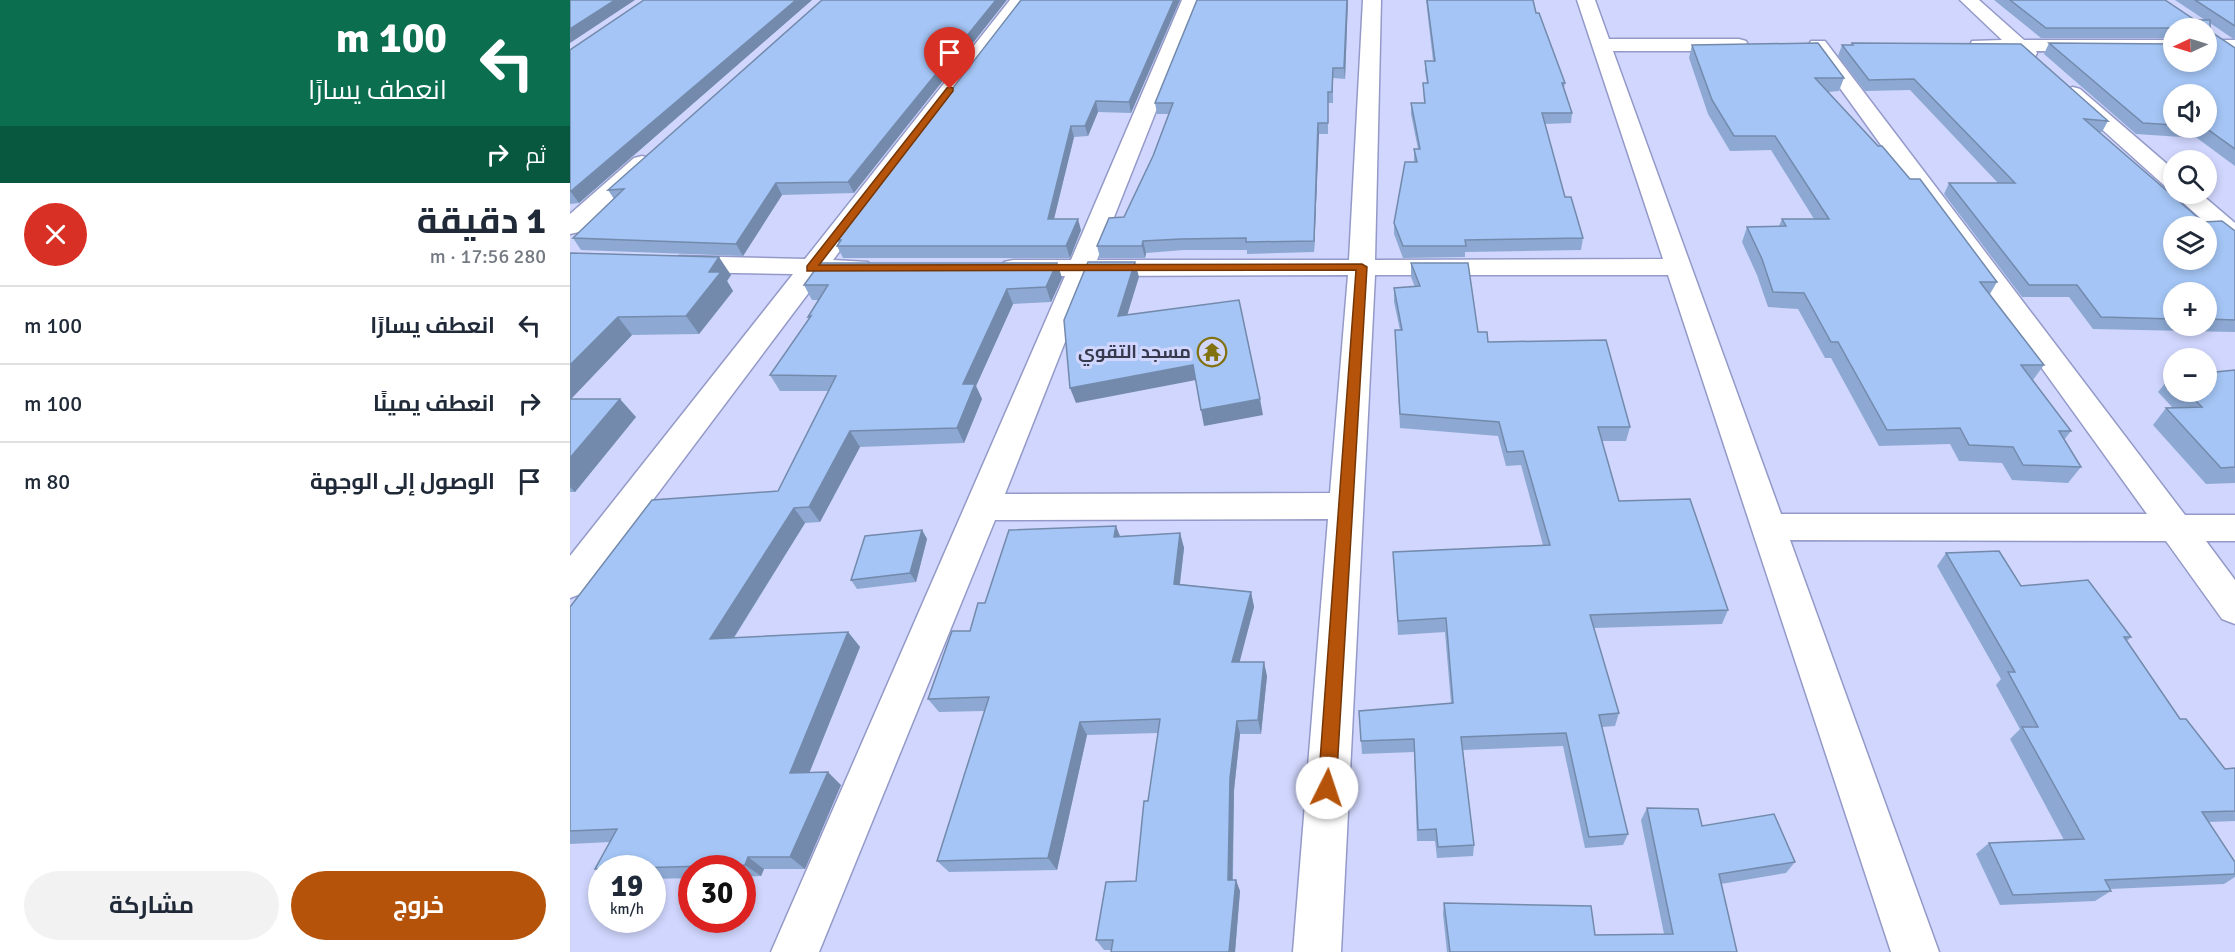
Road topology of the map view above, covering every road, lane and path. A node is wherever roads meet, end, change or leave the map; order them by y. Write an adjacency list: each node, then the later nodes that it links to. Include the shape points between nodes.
1 (1019, 0): 25 (street)
2 (1191, 0): 28 (street)
3 (1372, 0): 23 (street)
4 (1586, 0): 7 (street)
5 (1969, 0): 11 (street)
6 (2217, 39): 14 (street)
7 (1603, 45): 8 (street); 24 (street)
8 (1758, 45)
9 (1821, 45): 32 (street)
10 (1960, 45): 11 (street)
11 (2019, 45): 12 (street); 15 (street)
12 (2163, 46)
13 (2217, 47): 14 (street)
14 (2232, 48)
15 (2045, 68)
16 (2062, 83): 18 (street)
17 (658, 148): 20 (street)
18 (2163, 172)
19 (2198, 204): 21 (street)
20 (570, 227)
21 (2235, 236)
22 (650, 263): 25 (street)
23 (1362, 267): 24 (street); 28 (street); 29 (street)
24 (1677, 267): 31 (street)
25 (811, 268): 26 (street); 34 (street)
26 (881, 268)
27 (986, 268): 28 (street)
28 (1079, 268): 30 (street)
29 (1345, 506): 30 (street); 37 (street)
30 (983, 507): 36 (street)
31 (1768, 527): 32 (street); 38 (street)
32 (2175, 528): 33 (street); 35 (street)
33 (2235, 528)
34 (570, 583)
35 (2235, 608)
36 (795, 952)
37 (1317, 952)
38 (1915, 952)

